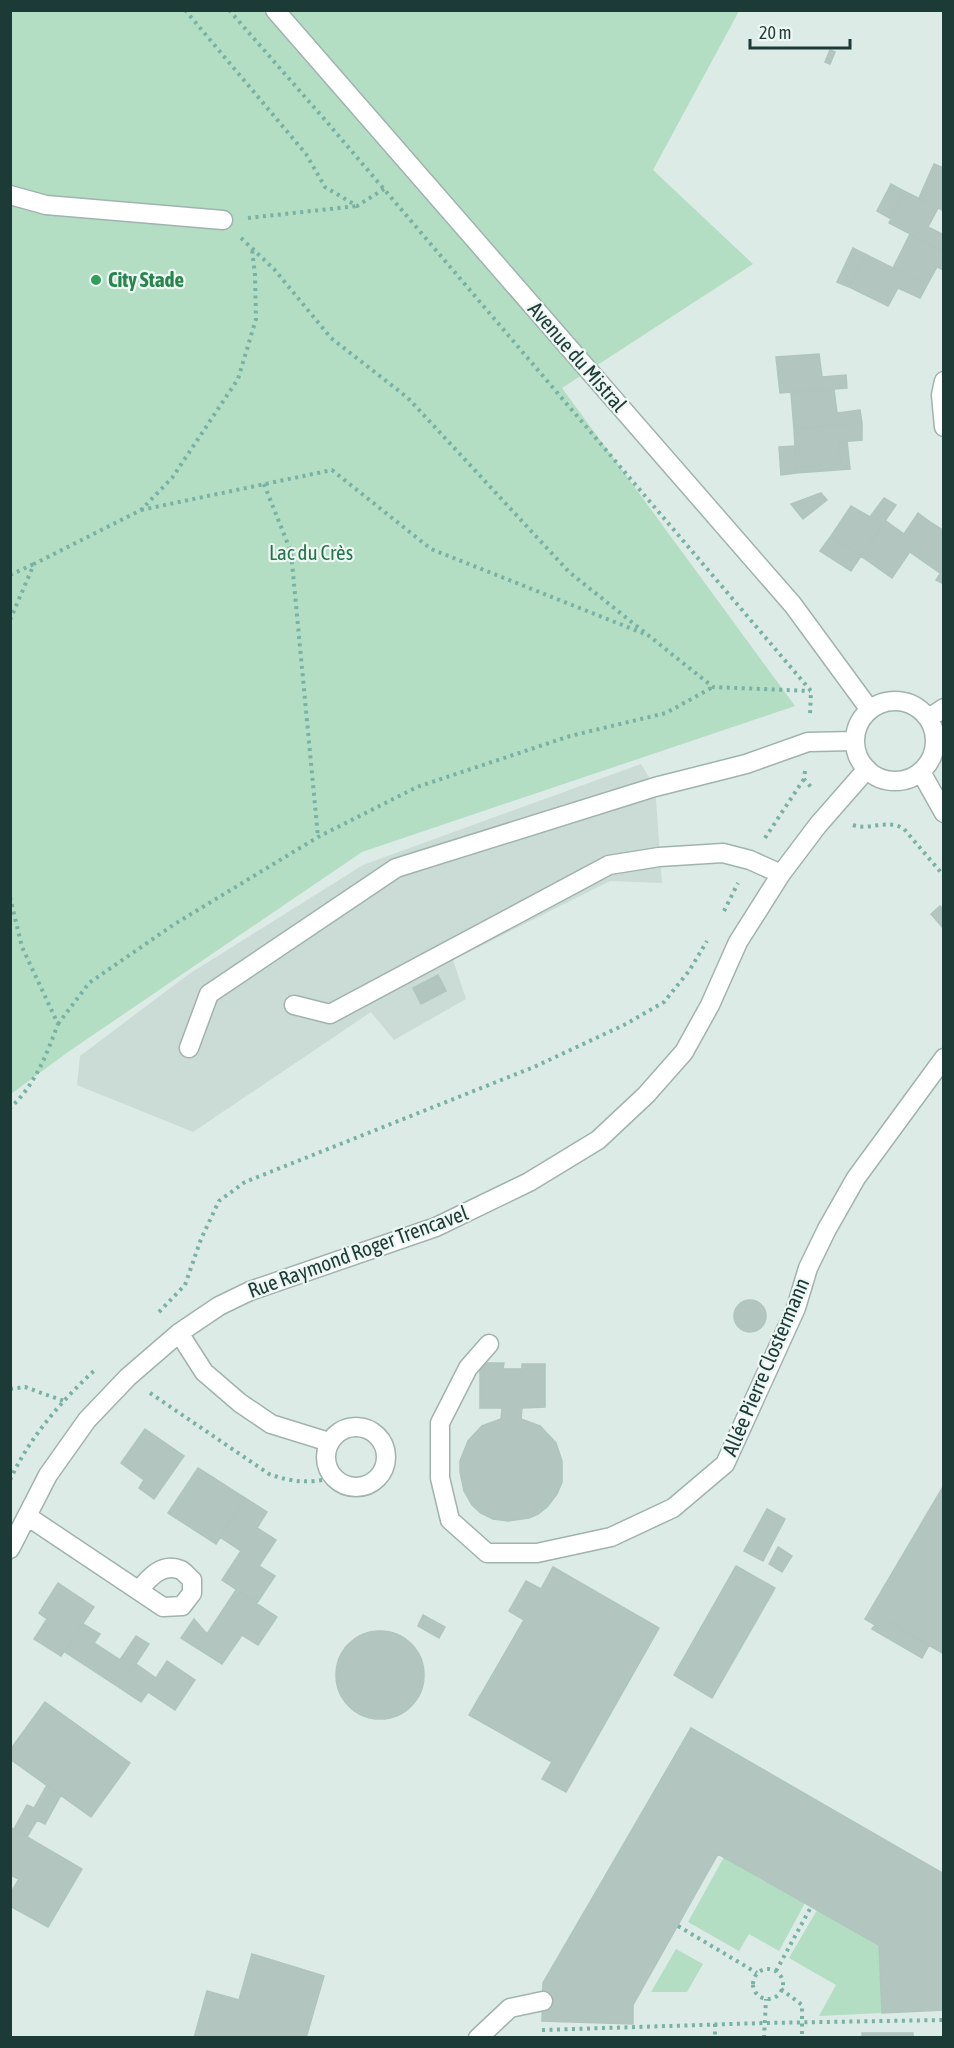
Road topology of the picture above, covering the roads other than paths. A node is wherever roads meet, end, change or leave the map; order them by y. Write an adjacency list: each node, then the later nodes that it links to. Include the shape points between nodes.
1 (274, 10): 6 (street, Avenue du Mistral, via 793,605)
2 (10, 195): 3 (street, via 46,205)
3 (223, 220)
4 (944, 381): 5 (street)
5 (944, 427)
6 (870, 710): 7 (street, via 894,700); 8 (street, via 862,718)
7 (936, 713): 10 (street, via 934,752)
8 (855, 741): 9 (street, via 860,761); 14 (street, via 808,742 396,868 209,994)
9 (867, 769): 10 (street, via 887,781 900,781); 12 (street, Rue Raymond Roger Trencavel)
10 (921, 772): 11 (street)
11 (944, 813)
12 (781, 873): 13 (street, via 723,853 659,857 609,866 330,1014); 16 (street, Rue Raymond Roger Trencavel, via 738,942 684,1052 598,1140 530,1182 436,1227 250,1291)
13 (294, 1005)
14 (189, 1048)
15 (944, 1058): 17 (street, Allée Pierre Clostermann, via 856,1178 827,1229 808,1268 796,1308 725,1464 674,1508 611,1537 537,1553 487,1553 450,1520 440,1478 440,1423 468,1368)
16 (179, 1333): 18 (street, via 204,1372 240,1403 271,1424); 19 (street, Rue Raymond Roger Trencavel, via 128,1377 87,1420 48,1475)
17 (489, 1344)
18 (329, 1442): 18 (street, via 336,1434 355,1426 374,1432 385,1449 386,1459 379,1477 362,1487 342,1484 334,1478 326,1461)
19 (27, 1516): 20 (street, Rue Raymond Roger Trencavel); 21 (street)
20 (10, 1549)
21 (139, 1590)
22 (543, 2001): 23 (street, via 510,2008)
23 (478, 2037)

